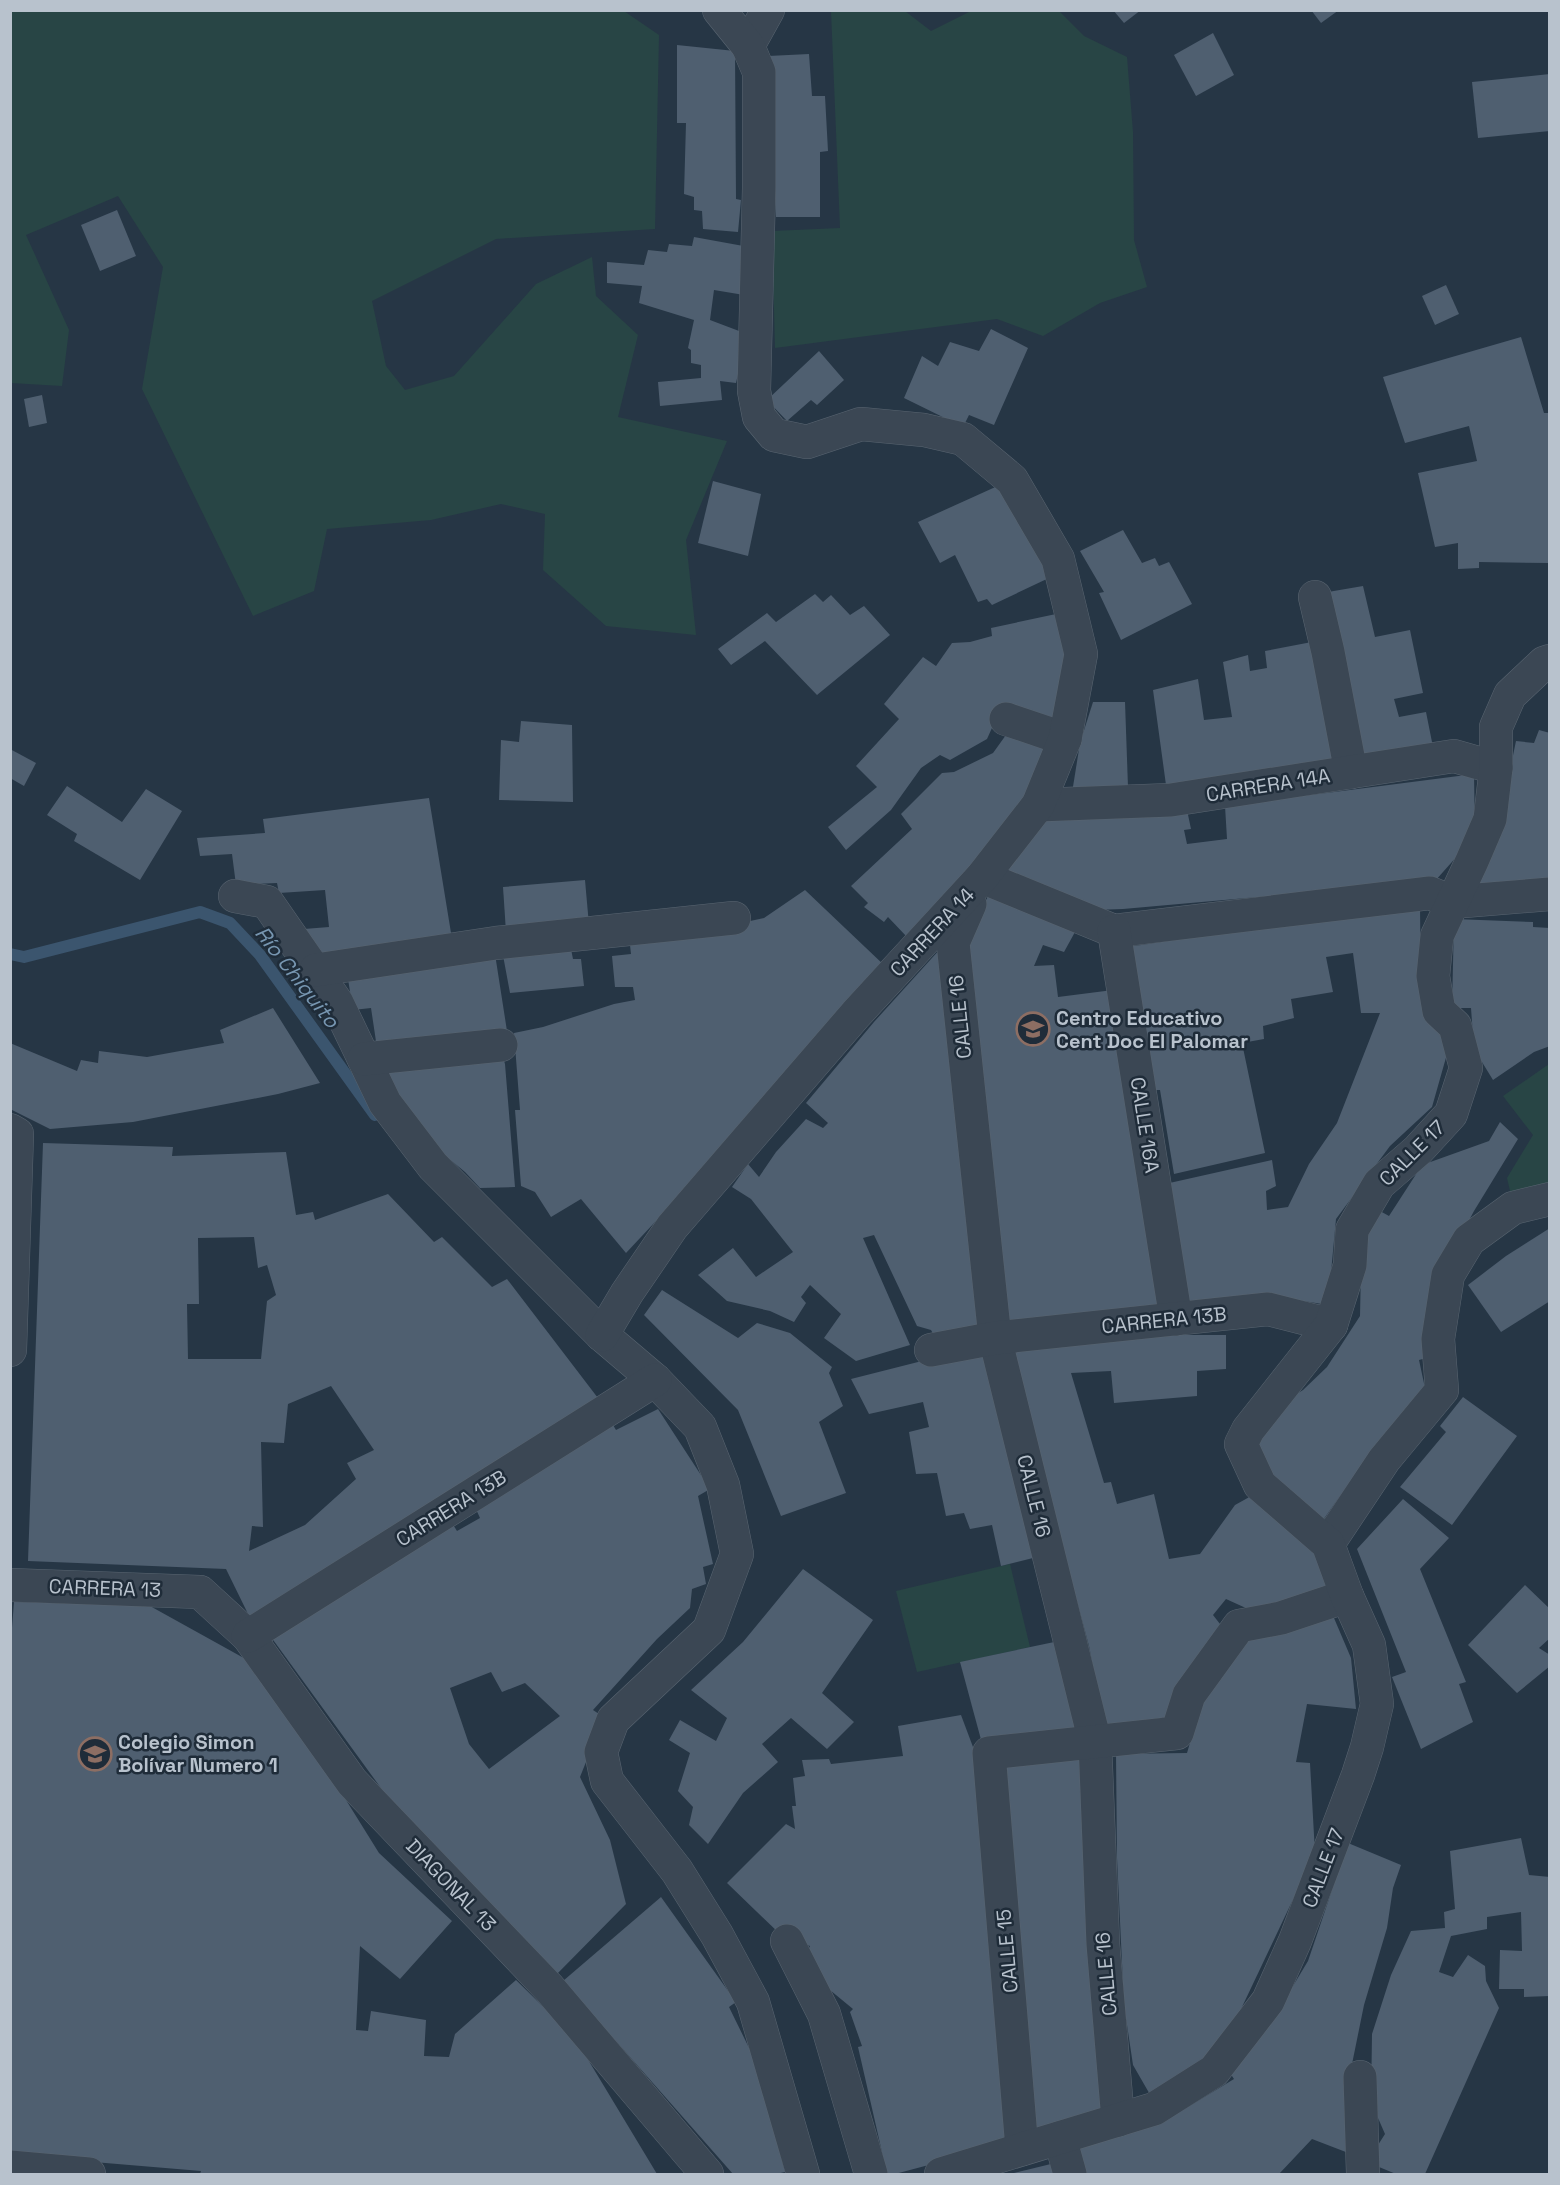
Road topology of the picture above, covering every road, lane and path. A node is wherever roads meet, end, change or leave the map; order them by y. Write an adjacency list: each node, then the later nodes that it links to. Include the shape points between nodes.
1 (719, 10): 3 (street)
2 (768, 10): 3 (street)
3 (748, 46): 7 (street, via 759,72 754,391 759,417 774,435 807,442 861,424 924,430 963,440 1012,480 1058,559 1081,654)
4 (1315, 597): 9 (street)
5 (1550, 661): 8 (street, CALLE 17, via 1510,695 1496,727)
6 (1006, 719): 7 (street)
7 (1065, 738): 10 (street)
8 (1496, 768): 9 (street, CARRERA 14A, via 1454,756); 14 (street, CALLE 17, via 1490,819)
9 (1351, 772): 10 (street, CARRERA 14A, via 1171,800)
10 (1038, 805): 11 (street)
11 (982, 878): 16 (street, CARRERA 14); 24 (street, CARRERA 14, via 835,1038 672,1227); 25 (street, CALLE 16, via 952,943)
12 (1550, 894): 14 (street)
13 (235, 896): 17 (street, via 267,902)
14 (1452, 902): 16 (street, CARRERA 14, via 1430,893); 23 (street, CALLE 17, via 1437,936 1433,976 1439,1011 1455,1026 1466,1068 1451,1114 1379,1184 1352,1230 1350,1265)
15 (734, 918): 17 (street, via 496,943)
16 (1114, 931): 22 (street, CALLE 16A)
17 (316, 970): 19 (street)
18 (501, 1045): 19 (street)
19 (364, 1059): 24 (street, via 385,1102 433,1166)
20 (14, 1132): 26 (street)
21 (1550, 1199): 29 (street, via 1513,1208 1469,1240 1448,1275 1438,1340 1442,1390 1384,1460)
22 (1176, 1319): 23 (street, CARRERA 13B, via 1268,1309); 25 (street, CARRERA 13B)
23 (1331, 1325): 29 (street, CALLE 17, via 1241,1444 1260,1485)
24 (602, 1335): 28 (street)
25 (995, 1338): 27 (street, CARRERA 13B); 34 (street, CALLE 16)
26 (10, 1350)
27 (931, 1350)
28 (655, 1380): 33 (street, CARRERA 13B); 43 (street, via 700,1427 723,1485 737,1554 709,1629 613,1720 601,1752 607,1781 677,1871 753,2002)
29 (1328, 1544): 32 (street, CALLE 17)
30 (10, 1585): 31 (street, CARRERA 13)
31 (200, 1592): 33 (street, DIAGONAL 13)
32 (1347, 1596): 34 (street, via 1281,1618 1239,1626 1189,1695 1177,1733); 37 (street, CALLE 17, via 1369,1645 1377,1704 1358,1775 1295,1941 1268,2001 1214,2071 1154,2109)
33 (248, 1636): 42 (street, DIAGONAL 13, via 352,1782 549,1988)
34 (1095, 1742): 37 (street, CALLE 16, via 1102,1944); 39 (street, CALLE 15, via 988,1753)
35 (787, 1941): 44 (street, via 824,2014)
36 (1360, 2077): 47 (street)
37 (1118, 2120): 38 (street, CALLE 17)
38 (1060, 2138): 39 (street, CALLE 17); 46 (street)
39 (1022, 2149): 45 (street, CALLE 17)
40 (10, 2167): 41 (street)
41 (89, 2175)
42 (707, 2175)
43 (803, 2175)
44 (871, 2175)
45 (941, 2175)
46 (1070, 2175)
47 (1363, 2175)

